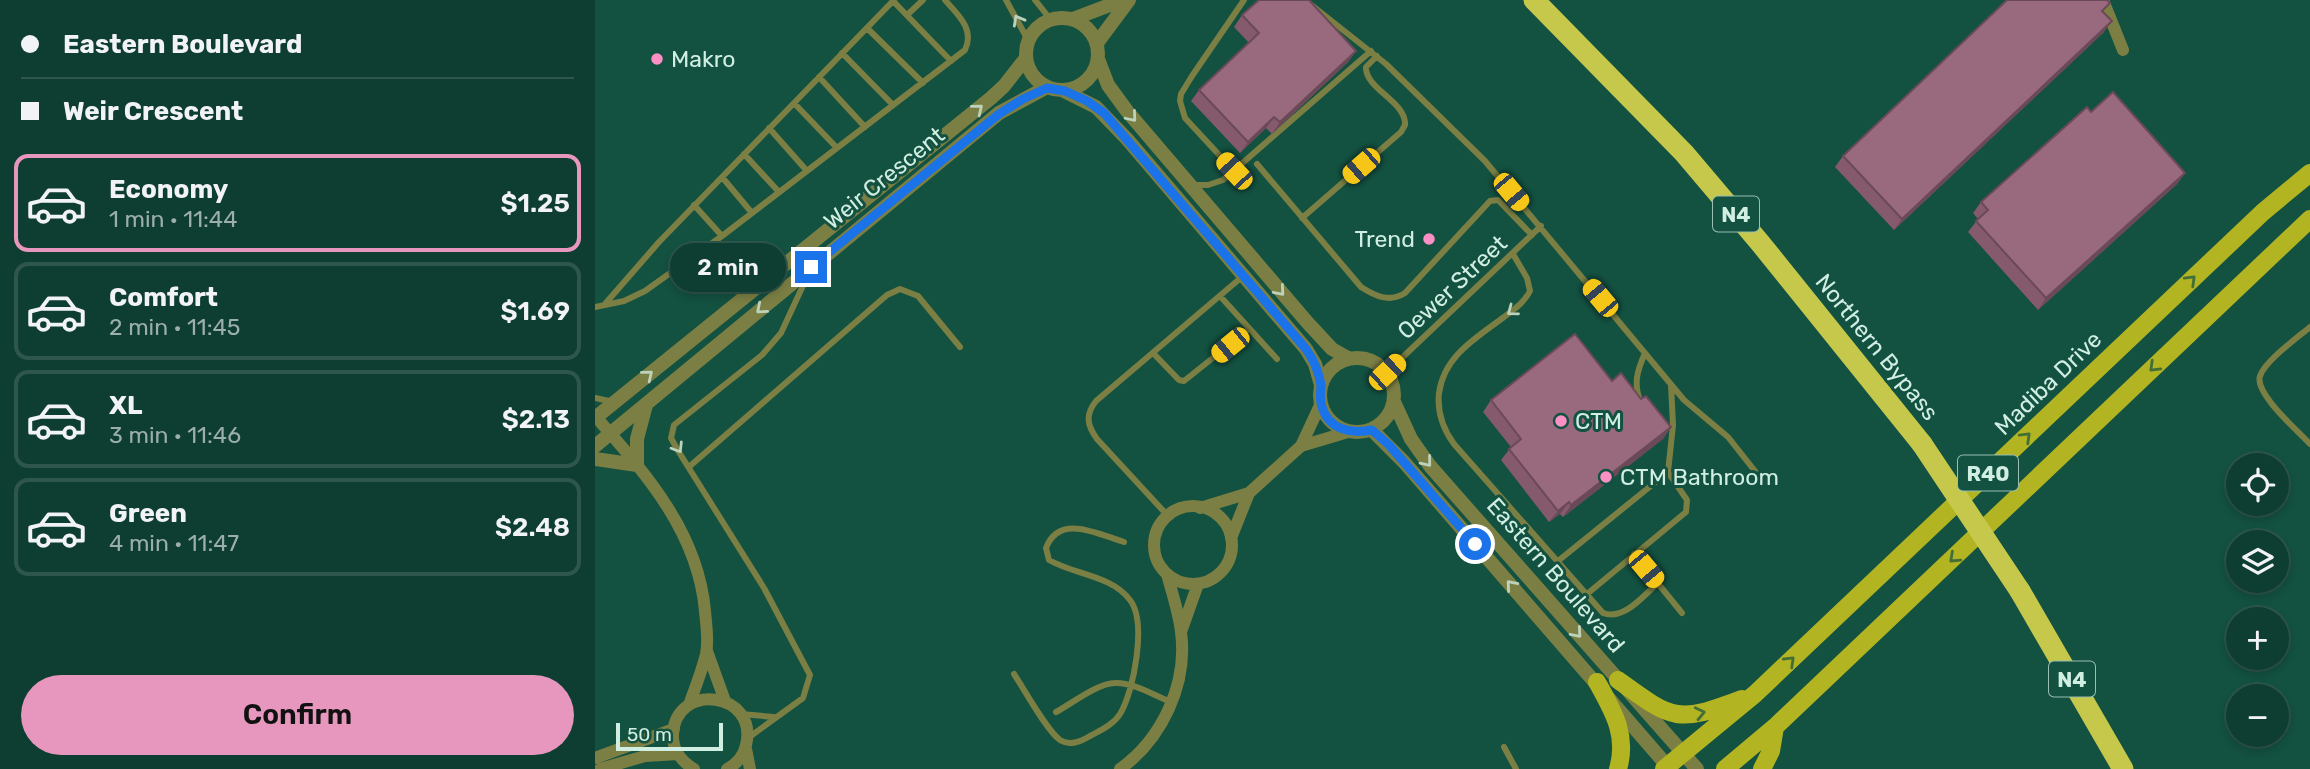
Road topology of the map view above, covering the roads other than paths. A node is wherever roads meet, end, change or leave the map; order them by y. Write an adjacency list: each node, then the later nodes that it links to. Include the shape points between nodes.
1 (923, 0): 12 (lane)
2 (945, 0): 23 (lane, via 968,31 965,50)
3 (1006, 0): 16 (lane, one-way to 3)
4 (1035, 0): 14 (lane)
5 (1123, 0): 13 (street)
6 (1129, 0): 17 (street)
7 (1244, 0): 36 (lane, via 1180,101 1185,118)
8 (1305, 0): 20 (lane)
9 (1534, 0): 127 (highway, Northern Bypass / N4, bridge, via 1684,153 1922,444 2020,591)
10 (2103, 0): 18 (street)
11 (894, 1): 12 (lane); 15 (lane)
12 (907, 15): 23 (lane)
13 (1073, 19): 14 (street); 17 (street)
14 (1051, 20): 16 (street)
15 (867, 28): 19 (lane); 25 (lane)
16 (1028, 40): 21 (street)
17 (1097, 43): 22 (street)
18 (2123, 50)
19 (842, 53): 24 (lane); 29 (lane)
20 (1374, 53): 36 (lane); 43 (lane, via 1366,67 1367,76 1402,113 1405,125); 45 (lane, via 1485,161)
21 (1026, 58): 26 (street, via 1036,80); 65 (street, one-way to 21, via 991,98)
22 (1098, 59): 27 (street, via 1090,78); 39 (street, one-way to 39, via 1115,97)
23 (951, 61): 25 (lane)
24 (819, 77): 28 (lane); 30 (lane)
25 (923, 82): 29 (lane)
26 (1047, 88): 27 (street); 49 (street, Weir Crescent, via 999,114)
27 (1065, 91): 50 (street, via 1104,113)
28 (794, 103): 31 (lane); 32 (lane)
29 (893, 105): 30 (lane)
30 (865, 127): 32 (lane)
31 (769, 128): 33 (lane); 35 (lane)
32 (837, 148): 35 (lane)
33 (744, 154): 38 (lane); 40 (lane)
34 (1257, 164): 43 (lane)
35 (807, 171): 40 (lane)
36 (1234, 171): 39 (lane, via 1208,185)
37 (2310, 173): 102 (main road, Madiba Drive / R40, one-way to 37, via 2263,212)
38 (722, 177): 41 (lane); 42 (lane)
39 (1188, 183): 59 (street, one-way to 59, via 1307,322 1332,349)
40 (779, 192): 42 (lane)
41 (694, 205): 47 (lane); 52 (lane)
42 (752, 213): 47 (lane)
43 (1302, 218): 46 (lane, via 1360,287 1383,298 1405,293 1490,201 1497,200)
44 (2310, 219): 109 (main road, R40, one-way to 109)
45 (1541, 226): 46 (lane, Oewer Street); 58 (lane)
46 (1532, 235): 48 (lane, Oewer Street)
47 (722, 236): 52 (lane, via 645,291)
48 (1513, 254): 61 (lane, Oewer Street); 90 (lane, one-way to 90, via 1530,291 1450,363 1438,407 1454,444)
49 (811, 267): 68 (street, Weir Crescent, one-way to 68); 81 (lane, one-way to 81, via 781,333 762,355 674,425 671,438)
50 (1243, 276): 51 (lane); 63 (street, via 1306,349)
51 (1220, 296): 55 (lane); 57 (lane)
52 (605, 304): 53 (lane)
53 (595, 307)
54 (2310, 327): 75 (lane, via 2259,378 2274,407)
55 (1249, 329): 57 (lane, via 1184,381); 60 (lane)
56 (960, 347): 81 (lane, via 918,296 900,289 887,295)
57 (1153, 352): 86 (lane, via 1094,404 1087,419 1097,439)
58 (1645, 353): 62 (lane); 69 (lane, via 1636,383)
59 (1348, 358): 61 (street, via 1370,359); 63 (street, via 1331,368)
60 (1277, 359)
61 (1387, 372): 66 (street, Eastern Boulevard)
62 (1671, 384): 78 (lane); 83 (lane, via 1699,415 1728,437)
63 (1321, 385): 67 (street)
64 (595, 398): 65 (lane)
65 (614, 402): 70 (street)
66 (1394, 402): 71 (street, via 1390,414); 99 (street, Eastern Boulevard, one-way to 99, via 1424,458)
67 (1321, 403): 72 (street, via 1328,419); 77 (street)
68 (647, 404): 73 (street, Weir Crescent); 80 (street)
69 (1647, 414)
70 (596, 417): 73 (street)
71 (1372, 430): 72 (street); 100 (street, Eastern Boulevard, one-way to 71)
72 (1348, 432): 77 (street)
73 (610, 433): 76 (street, Weir Crescent); 80 (street)
74 (1665, 439): 78 (lane)
75 (2310, 444)
76 (595, 446)
77 (1301, 446): 84 (street)
78 (1672, 448): 82 (lane)
79 (595, 459): 80 (street)
80 (636, 465): 97 (street, via 674,514 688,541 703,592)
81 (690, 466): 108 (lane, via 810,675 803,698)
82 (1668, 472): 89 (lane, via 1685,495 1688,508); 90 (lane)
83 (1762, 480)
84 (1249, 494): 85 (street); 87 (street)
85 (1201, 508): 86 (street, via 1182,508); 87 (street, via 1219,516)
86 (1168, 516): 91 (street, via 1155,534 1154,547)
87 (1231, 538): 93 (street, via 1228,563 1220,573)
88 (1124, 542): 101 (lane, via 1068,527 1057,531 1046,548 1049,560 1111,584 1132,603 1139,628)
89 (1634, 554): 92 (lane); 94 (lane)
90 (1558, 561): 94 (lane)
91 (1167, 575): 93 (street); 96 (street)
92 (1658, 583): 94 (lane, via 1615,615 1603,613); 95 (lane)
93 (1198, 584): 96 (street)
94 (1587, 594)
95 (1682, 613)
96 (1181, 633): 104 (street, via 1181,659)
97 (707, 650): 103 (street); 105 (street)
98 (1014, 674): 101 (lane, via 1053,734 1069,743 1109,725)
99 (1618, 680): 102 (main road, one-way to 102, via 1661,710 1681,716); 114 (street, Eastern Boulevard)
100 (1597, 682): 116 (street, Eastern Boulevard); 123 (main road, via 1622,738)
101 (1132, 686): 104 (lane); 106 (lane, via 1104,685)
102 (1755, 694): 114 (main road, Madiba Drive / R40)
103 (725, 701): 105 (street, via 700,699); 107 (street)
104 (1171, 702): 121 (street, via 1151,740)
105 (689, 705): 110 (street)
106 (1056, 712)
107 (741, 714): 108 (lane); 111 (street)
108 (774, 717): 111 (lane)
109 (1775, 727): 125 (main road, R40); 126 (main road)
110 (674, 729): 113 (street); 115 (street)
111 (747, 743): 119 (street, via 740,759); 120 (street)
112 (1504, 747): 122 (lane)
113 (678, 754): 117 (street, via 645,756); 118 (street)
114 (1684, 754): 116 (main road, Madiba Drive / R40); 124 (street, Eastern Boulevard)
115 (595, 758)
116 (1667, 768)
117 (600, 769)
118 (694, 769)
119 (727, 769)
120 (750, 769)
121 (1120, 769)
122 (1516, 769)
123 (1618, 769)
124 (1697, 769)
125 (1725, 769)
126 (1762, 769)
127 (2123, 769)

